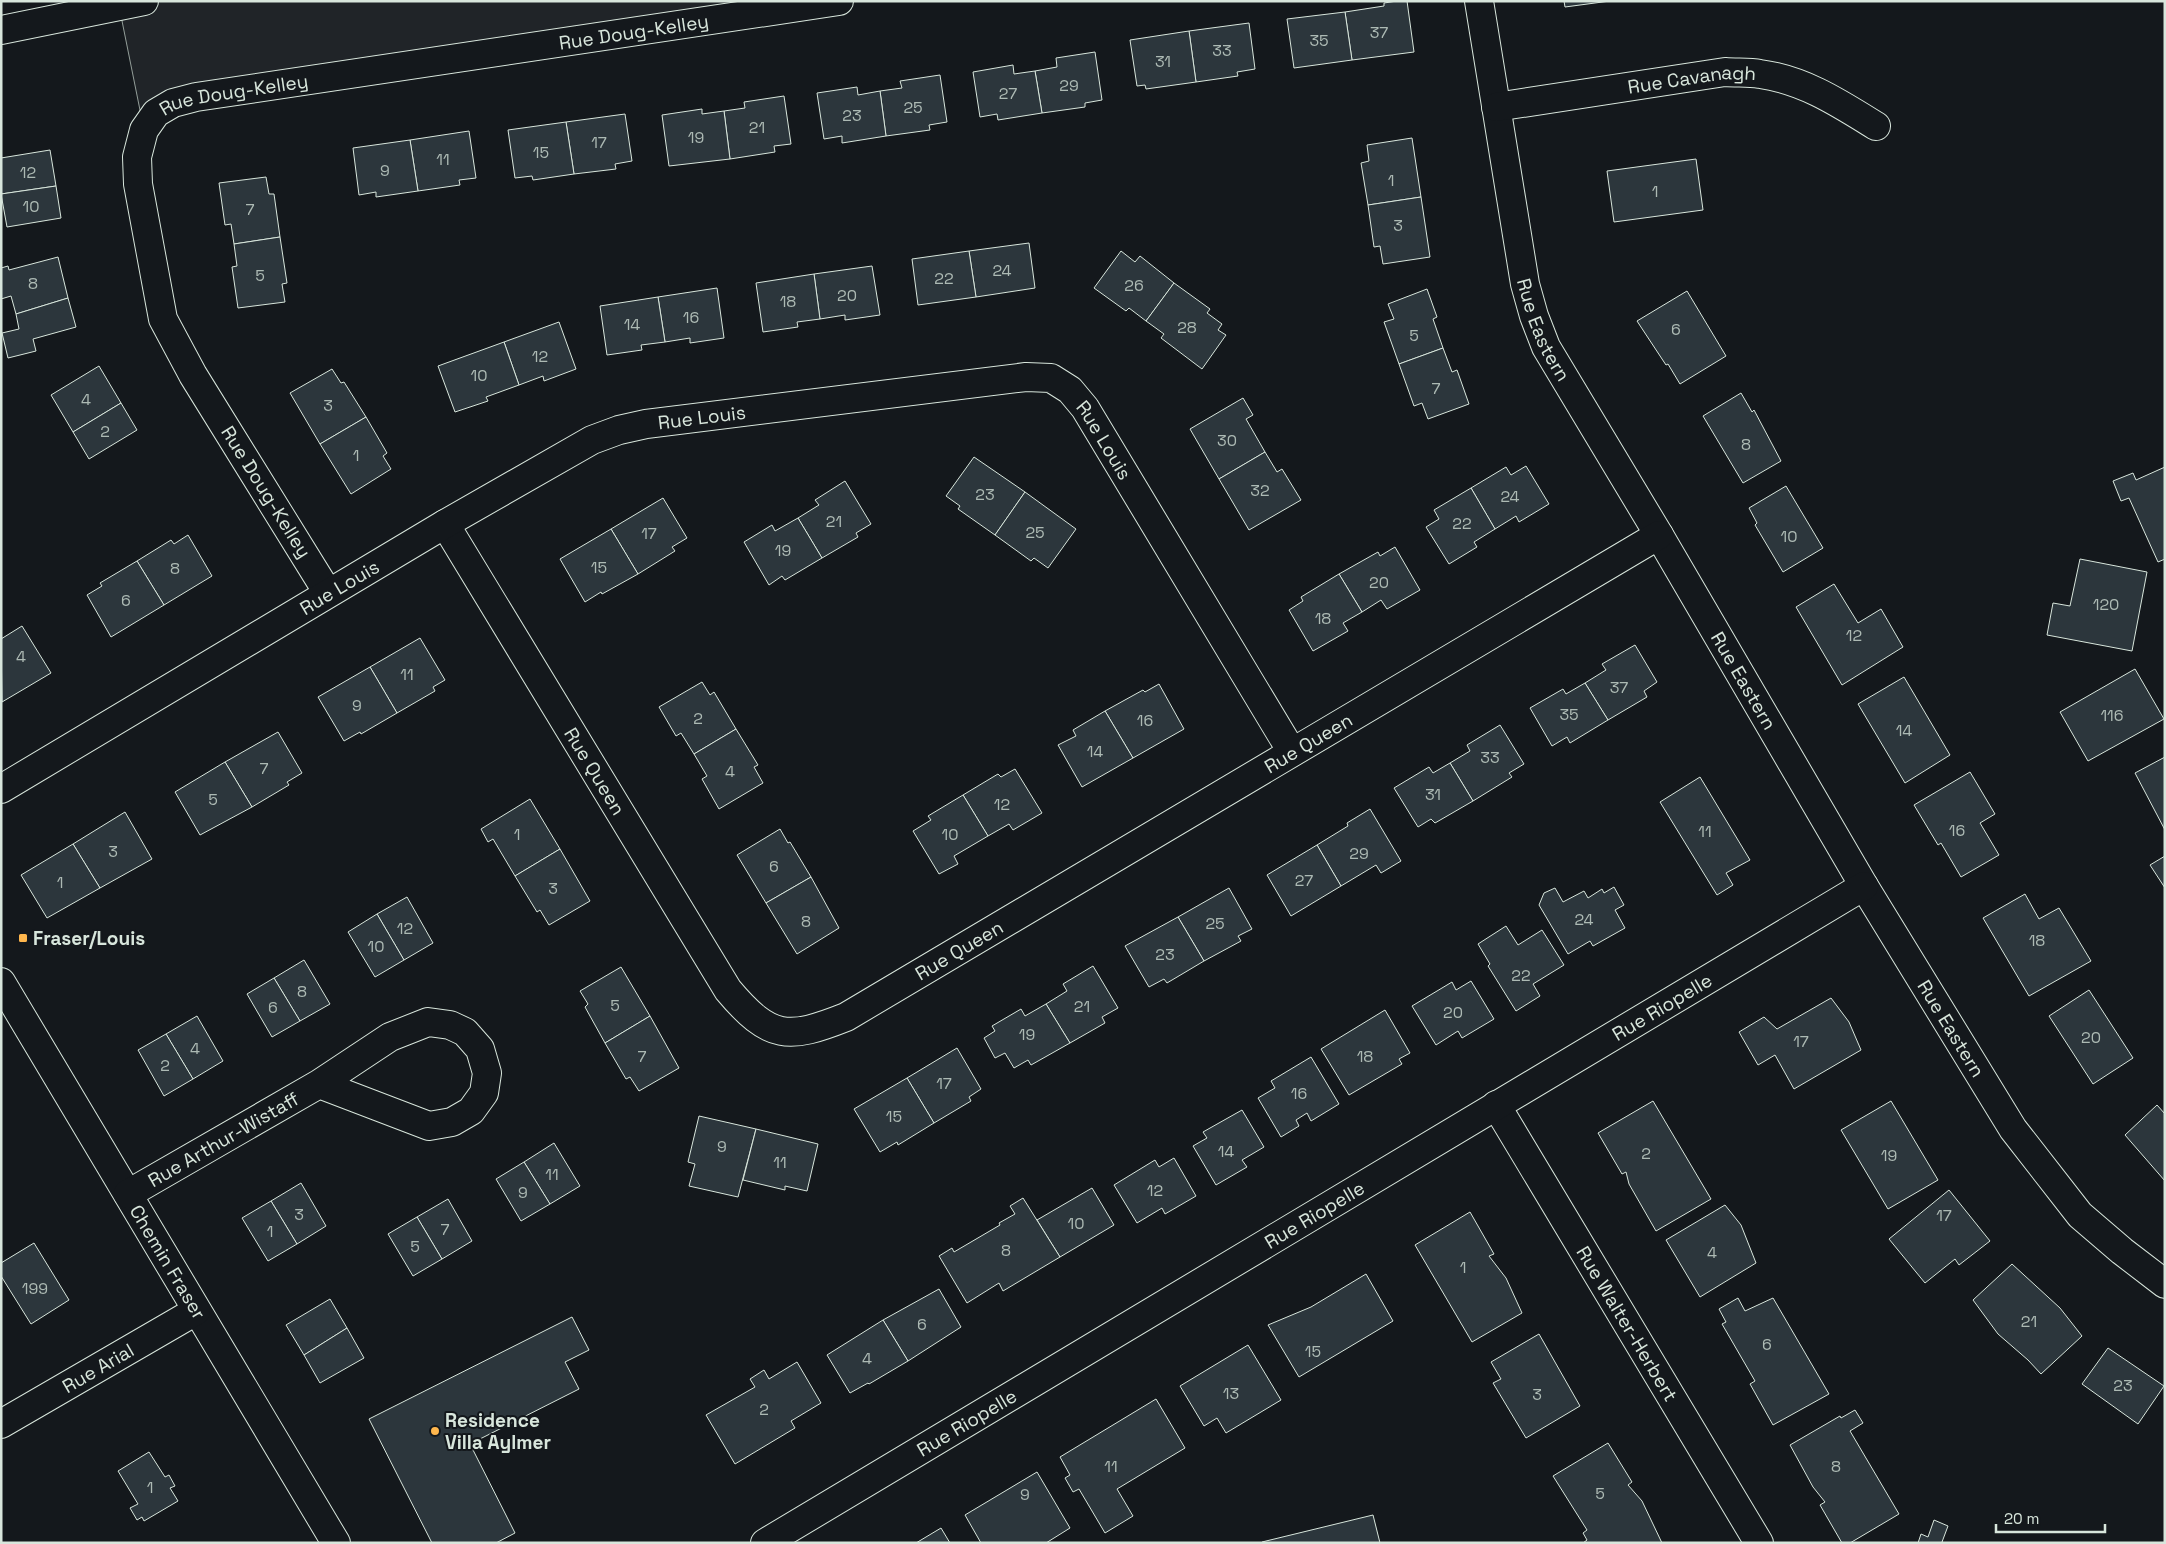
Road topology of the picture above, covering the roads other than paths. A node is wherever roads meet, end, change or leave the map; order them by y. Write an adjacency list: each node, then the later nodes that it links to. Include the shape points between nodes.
1 (144, 1): 4 (street)
2 (839, 1): 9 (street, Rue Doug-Kelley, via 196,97 173,103 156,113 144,130 137,157 138,184 163,319 189,368)
3 (1480, 1): 5 (street, Rue Eastern)
4 (1, 30)
5 (1496, 107): 6 (street, Rue Cavanagh, via 1725,72 1759,73 1792,81 1824,94); 8 (street, Rue Eastern, via 1525,284 1534,316 1561,374)
6 (1876, 126)
7 (444, 524): 9 (street, Rue Louis); 10 (street, Rue Louis, via 592,440 618,430 1026,377 1051,378 1070,390 1085,408); 10 (street, Rue Queen, via 728,990 747,1013 770,1028 796,1033 846,1016)
8 (1659, 535): 10 (street, Rue Queen); 12 (street, Rue Eastern)
9 (328, 593): 11 (street, Rue Louis)
10 (1292, 752)
11 (1, 789)
12 (1864, 886): 15 (street, Rue Riopelle); 17 (street, Rue Eastern, via 2013,1129 2080,1215)
13 (1, 982): 16 (street, Chemin Fraser)
14 (319, 1084): 14 (street, Rue Arthur-Wistaff, via 390,1037 428,1022 450,1025 465,1032 480,1049 487,1073 484,1093 471,1111 452,1122 429,1126); 16 (street, Rue Arthur-Wistaff)
15 (1496, 1105): 21 (street, Rue Riopelle); 22 (street, Rue Walter-Herbert)
16 (128, 1194): 18 (street, Chemin Fraser)
17 (2165, 1284)
18 (196, 1310): 19 (street, Rue Arial); 20 (street, Chemin Fraser)
19 (1, 1424)
20 (336, 1543)
21 (765, 1543)
22 (1759, 1543)

